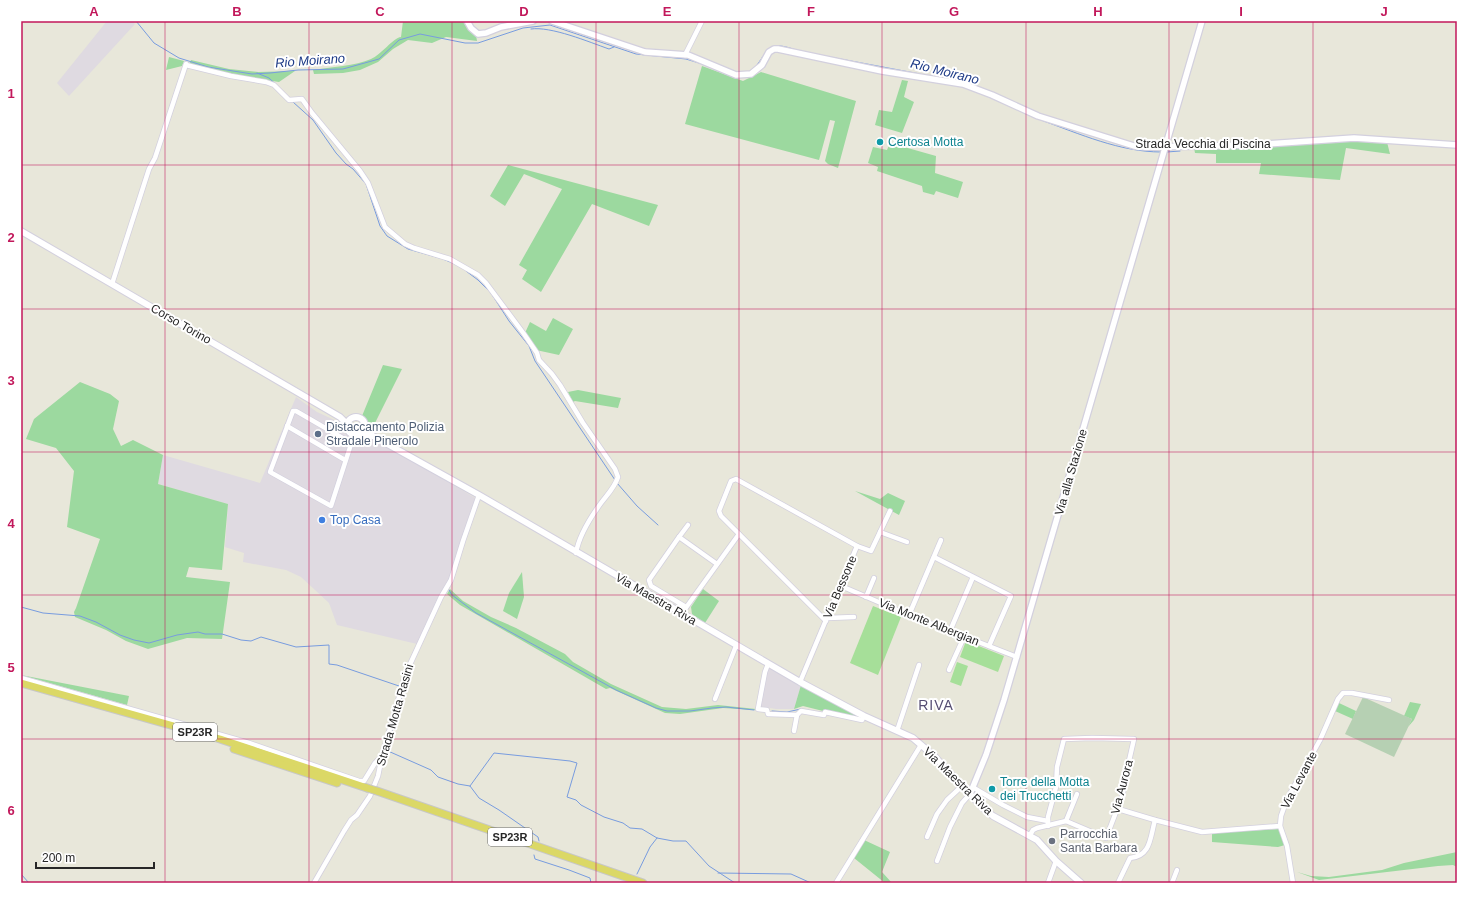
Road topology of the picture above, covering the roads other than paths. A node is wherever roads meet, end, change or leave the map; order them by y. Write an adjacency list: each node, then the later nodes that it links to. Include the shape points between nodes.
1 (467, 21): 2 (street, via 478,34)
2 (533, 21)
3 (552, 21): 6 (street, Strada Vecchia di Piscina, via 645,52)
4 (702, 21): 6 (street)
5 (1202, 21): 8 (street, Via alla Stazione)
6 (685, 55): 8 (street, Strada Vecchia di Piscina, via 736,75 751,74 762,65 769,52 778,49 882,71 963,84 1038,116 1115,140 1140,146)
7 (1457, 145): 8 (street, Strada Vecchia di Piscina, via 1338,138 1274,145)
8 (1165, 146): 42 (street, Via alla Stazione)
9 (21, 231): 10 (main road, Corso Torino)
10 (112, 284): 11 (main road, Corso Torino); 26 (street, via 186,64 266,82 274,85 291,100 302,99 368,183 385,227 405,244 450,259 478,275 486,283 524,334 539,360 560,385 615,469 618,477 616,484 589,521)
11 (349, 421): 13 (main road, via 356,417 360,418 364,422); 14 (main road, via 348,430)
12 (287, 426): 15 (street, via 295,410); 16 (street); 16 (street, via 270,472 331,506)
13 (364, 430): 14 (main road); 17 (main road, Via Maestra Riva)
14 (354, 435): 16 (street)
15 (346, 440)
16 (345, 460)
17 (479, 495): 26 (main road, Via Maestra Riva); 57 (street, Strada Motta Rasini, via 451,580 406,673)
18 (890, 511): 20 (street, Via Bessone)
19 (688, 525): 22 (street)
20 (880, 532): 24 (street); 25 (street, Via Bessone, via 871,551)
21 (739, 534): 25 (street, via 719,511 731,481 736,479); 28 (street); 37 (street)
22 (679, 537): 28 (street); 33 (street, via 649,580 650,586)
23 (941, 540): 27 (street)
24 (907, 542)
25 (857, 546): 31 (street, Via Bessone)
26 (576, 553): 34 (main road, Via Maestra Riva)
27 (934, 557): 29 (street); 35 (street)
28 (717, 564): 33 (street)
29 (972, 577): 38 (street); 41 (street, via 1011,596)
30 (874, 578): 32 (street)
31 (842, 586): 32 (street, Via Monte Albergian); 37 (street, Via Bessone)
32 (866, 597): 35 (street, Via Monte Albergian)
33 (686, 608): 34 (street)
34 (682, 614): 40 (main road, Via Maestra Riva)
35 (910, 615): 38 (street, Via Monte Albergian)
36 (854, 617): 37 (street)
37 (827, 619): 47 (street, Via Bessone)
38 (950, 631): 39 (street, Via Monte Albergian)
39 (964, 636): 41 (street, Via Monte Albergian); 45 (street)
40 (736, 646): 43 (main road, Via Maestra Riva); 50 (street)
41 (989, 646): 42 (street, Via Monte Albergian)
42 (1017, 656): 59 (street, Via alla Stazione)
43 (768, 664): 47 (main road, Via Maestra Riva); 52 (street, Via Maestra Riva, via 758,709 767,710 768,714)
44 (919, 665): 55 (street)
45 (949, 670)
46 (21, 678): 57 (street, via 249,743 359,781 364,781)
47 (800, 682): 53 (main road, Via Maestra Riva)
48 (21, 683): 60 (highway, SP23R, via 220,740)
49 (21, 687): 60 (highway, SP23R, via 220,744)
50 (715, 699)
51 (1389, 700): 68 (street, Via Levante, via 1342,693 1320,740 1287,799)
52 (797, 715): 53 (street, Via Maestra Riva, via 801,711 824,715 825,712 862,720); 54 (street)
53 (864, 716): 55 (main road, Via Maestra Riva)
54 (794, 731)
55 (897, 731): 56 (main road, Via Maestra Riva, via 913,738)
56 (921, 745): 58 (main road, Via Maestra Riva); 77 (street)
57 (382, 756): 74 (street, Strada Motta Rasini, via 370,796 344,831)
58 (962, 786): 62 (main road, Via Maestra Riva); 70 (street, via 936,814)
59 (974, 788): 62 (street, Via alla Stazione); 67 (street, via 1027,817)
60 (367, 790): 61 (highway, SP23R, bridge)
61 (376, 794): 75 (highway, SP23R); 76 (highway, SP23R)
62 (970, 794): 69 (main road, Via Maestra Riva, via 993,816); 71 (street, via 962,803 950,827)
63 (1077, 794): 66 (street)
64 (1118, 809): 65 (street); 66 (street, Via Aurora, via 1106,838); 67 (street, Via Aurora, via 1134,739 1064,739)
65 (1155, 820): 68 (street, via 1202,832); 80 (street, via 1143,855 1130,858)
66 (1066, 821): 67 (street)
67 (1048, 823): 69 (street, via 1035,828)
68 (1280, 826): 82 (street, via 1287,846)
69 (1030, 835): 72 (main road, Via Maestra Riva)
70 (927, 837)
71 (937, 861)
72 (1056, 862): 78 (street); 79 (main road, Via Maestra Riva)
73 (1177, 870): 81 (street)
74 (314, 883)
75 (631, 883)
76 (643, 883)
77 (836, 883)
78 (1048, 883)
79 (1081, 883)
80 (1118, 883)
81 (1172, 883)
82 (1293, 883)

